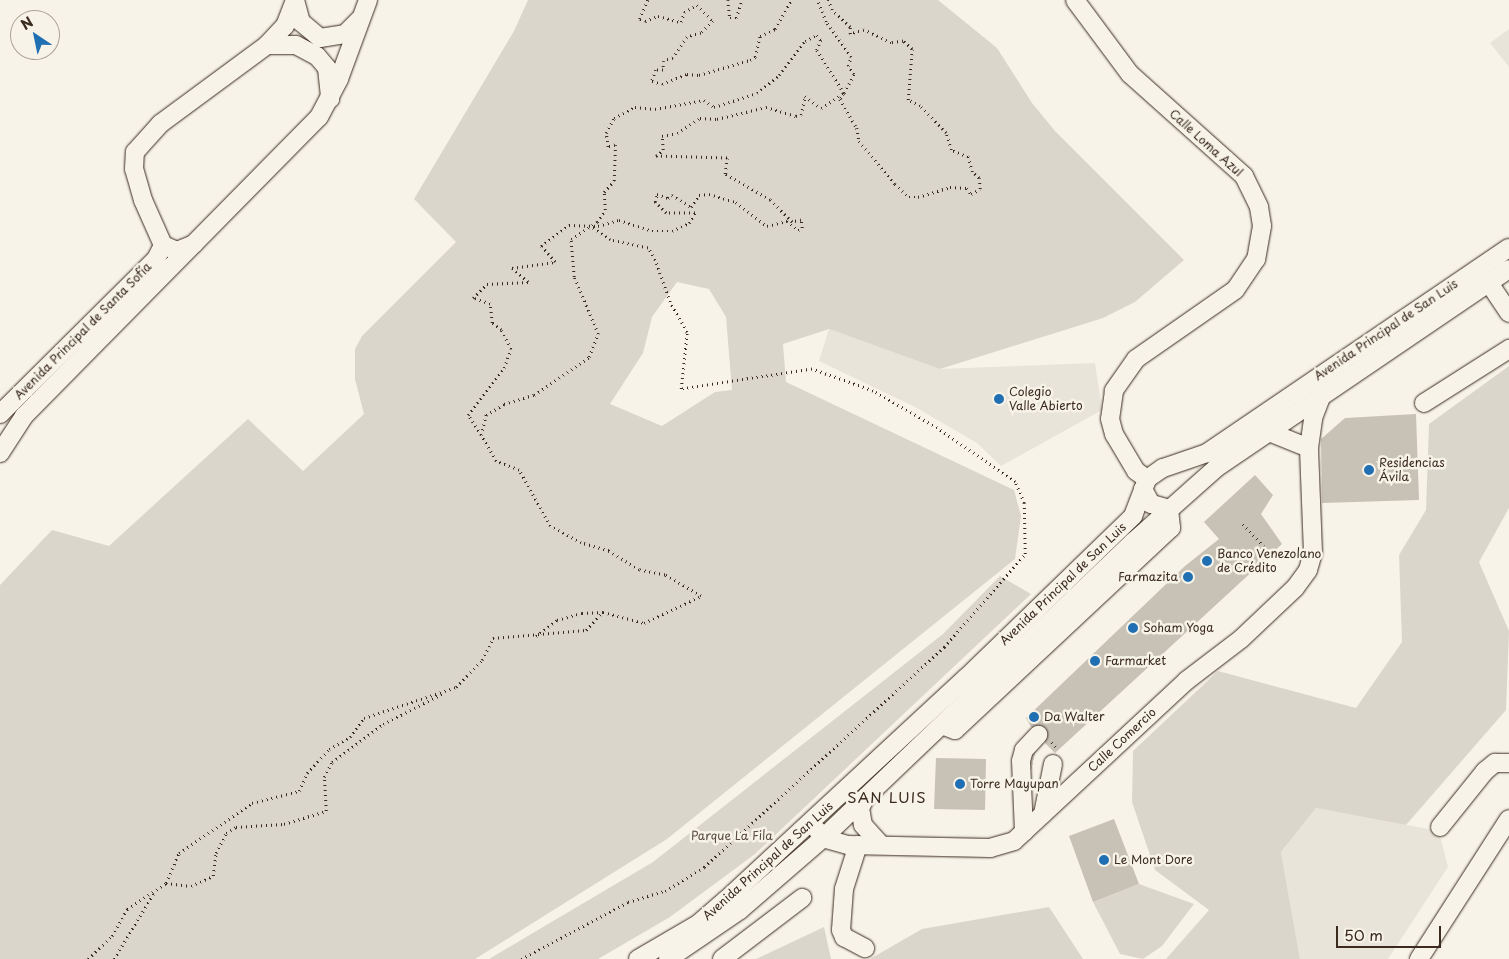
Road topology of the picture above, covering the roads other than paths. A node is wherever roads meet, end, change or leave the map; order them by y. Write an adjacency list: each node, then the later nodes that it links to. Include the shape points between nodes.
1 (295, 0): 4 (street, via 297,17 320,38 345,34); 5 (street, via 285,26)
2 (368, 0): 4 (street, Avenida Principal de Santa Sofía)
3 (1075, 0): 21 (street, Calle Loma Azul, via 1130,74 1244,176 1259,207 1262,226 1256,259 1235,290 1136,359 1114,392 1110,419 1114,434)
4 (362, 17): 6 (street, Avenida Principal de Santa Sofía)
5 (267, 45): 6 (street, via 296,45 317,56 327,68); 8 (street, via 160,124 135,152 134,169 143,200)
6 (330, 102): 7 (street, Avenida Principal de Santa Sofía)
7 (197, 242): 8 (street, via 177,251); 17 (street, Avenida Principal de Santa Sofía)
8 (163, 245): 16 (street, Avenida Principal de Santa Sofía, via 156,259)
9 (1509, 248): 21 (street, Avenida Principal de San Luis, via 1207,453 1163,468)
10 (1509, 269): 11 (street, Avenida Principal de San Luis)
11 (1489, 283): 12 (street); 14 (street, Avenida Principal de San Luis)
12 (1509, 312)
13 (1509, 349): 15 (street)
14 (1322, 394): 18 (street, Avenida Principal de San Luis); 19 (street, Calle Comercio, via 1313,418)
15 (1424, 403)
16 (0, 416): 17 (street)
17 (12, 430): 20 (street, Avenida Principal de Santa Sofía)
18 (1269, 432): 19 (street); 22 (street, Avenida Principal de San Luis)
19 (1309, 448): 28 (street, Calle Comercio, via 1313,552 1308,570 1295,588 1242,639 1142,720)
20 (0, 453)
21 (1145, 484): 22 (street, Calle Loma Azul, via 1151,504); 27 (street, Avenida Principal de San Luis, via 1135,512 1121,529)
22 (1169, 509): 26 (street, Avenida Principal de San Luis)
23 (1038, 735): 31 (street, via 1024,750 1021,761)
24 (1509, 763): 30 (street, via 1495,763)
25 (1053, 764): 28 (street)
26 (866, 796): 32 (street, Avenida Principal de San Luis); 34 (street, via 860,808 863,825)
27 (826, 808): 32 (street, via 817,828); 35 (street, Avenida Principal de San Luis)
28 (1043, 814): 31 (street, Calle Comercio)
29 (1509, 819): 42 (street)
30 (1440, 827)
31 (1024, 832): 34 (street, Calle Comercio, via 1014,841 990,848)
32 (823, 838): 33 (street, Calle Comercio); 36 (street, Avenida Principal de San Luis)
33 (858, 845): 34 (street, Calle Comercio); 38 (street, via 844,889 841,930 844,937)
34 (881, 845)
35 (764, 863): 36 (street, via 781,862); 39 (street, Avenida Principal de San Luis, via 698,924)
36 (778, 878): 40 (street, Avenida Principal de San Luis, via 700,940)
37 (802, 898): 41 (street)
38 (865, 948)
39 (638, 959)
40 (668, 959)
41 (722, 959)
42 (1419, 959)

